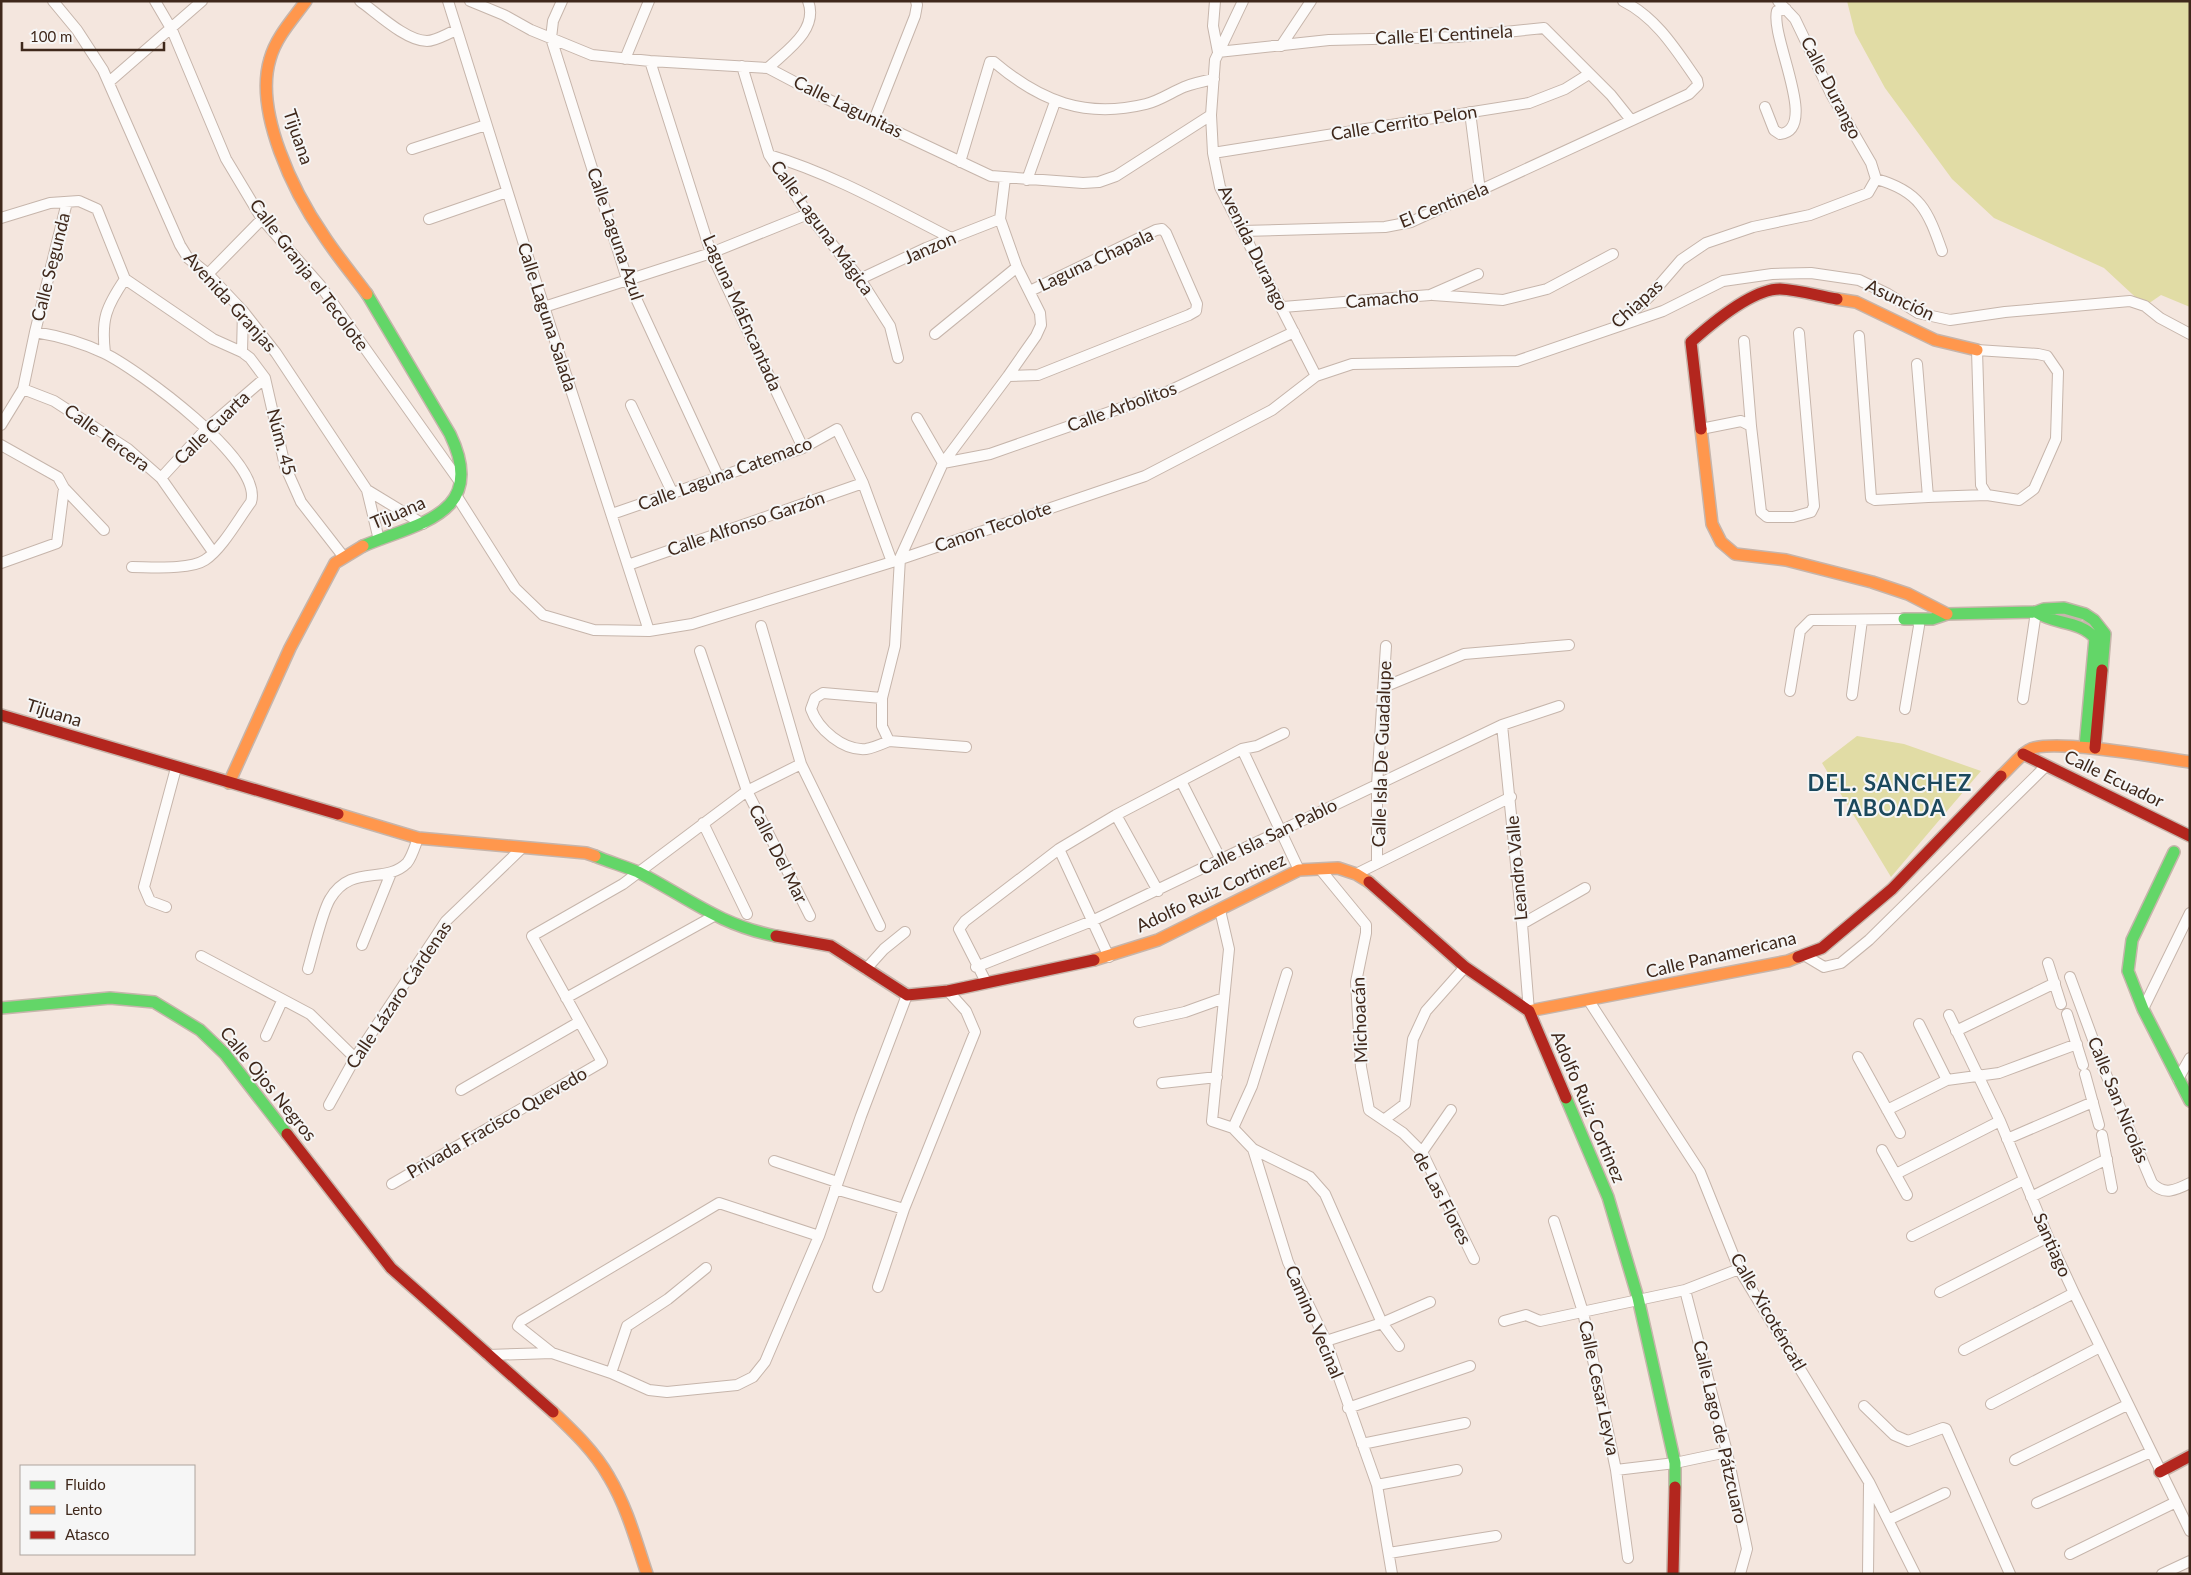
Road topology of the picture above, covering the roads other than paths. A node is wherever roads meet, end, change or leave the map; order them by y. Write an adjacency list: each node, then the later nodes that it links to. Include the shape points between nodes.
1 (53, 1): 29 (street, Avenida Granjas, via 77,30)
2 (155, 1): 18 (street, Calle Granja el Tecolote)
3 (202, 1): 18 (street)
4 (306, 1): 96 (street, Tijuana, via 276,44 268,65 267,98 277,136 316,225 376,309 444,425 459,457)
5 (360, 1): 19 (street, via 418,40 429,41)
6 (448, 1): 19 (street, Calle Laguna Salada)
7 (470, 1): 16 (street, Calle Lagunitas)
8 (562, 1): 20 (street, via 553,21)
9 (649, 1): 23 (street)
10 (808, 1): 26 (street, via 811,18 805,31)
11 (1215, 1): 22 (street, via 1213,26)
12 (1243, 1): 22 (street, Avenida Durango)
13 (1311, 1): 21 (street)
14 (1622, 1): 35 (street, El Centinela, via 1646,16 1667,37 1698,85 1689,94)
15 (917, 3): 34 (street)
16 (485, 4): 20 (street, Calle Lagunitas)
17 (1784, 4): 31 (street, via 1775,19 1794,94 1793,127 1787,133 1780,134 1774,130); 42 (street, Calle Durango, via 1795,19)
18 (172, 30): 29 (street); 50 (street, Calle Granja el Tecolote, via 226,159)
19 (457, 30): 36 (street, Calle Laguna Salada)
20 (551, 38): 23 (street, Calle Lagunitas, via 592,55); 61 (street, Calle Laguna Azul)
21 (1281, 46): 22 (street, Calle El Centinela); 27 (street, Calle El Centinela, via 1329,40 1457,37 1544,28)
22 (1218, 52): 28 (street, Avenida Durango)
23 (625, 59): 24 (street, Calle Lagunitas)
24 (650, 61): 25 (street, Calle Lagunitas); 55 (street, Laguna MáEncantada)
25 (742, 66): 26 (street, Calle Lagunitas); 39 (street, Calle Laguna Mágica)
26 (768, 68): 34 (street, Calle Lagunitas)
27 (1589, 74): 32 (street, Calle Cerrito Pelon, via 1545,98); 35 (street, Calle El Centinela, via 1612,95)
28 (1214, 79): 30 (street, via 1186,86 1147,104 1110,110); 33 (street, Avenida Durango)
29 (109, 82): 58 (street, Avenida Granjas, via 180,246 188,258)
30 (1055, 102): 40 (street, via 1018,83 994,62 989,63); 43 (street)
31 (1765, 107)
32 (1470, 112): 38 (street, Calle Cerrito Pelon); 44 (street)
33 (1211, 115): 38 (street, Avenida Durango); 43 (street, Calle Lagunitas, via 1116,176 1083,183)
34 (874, 120): 40 (street, Calle Lagunitas)
35 (1631, 120): 44 (street, El Centinela)
36 (486, 125): 37 (street); 45 (street, Calle Laguna Salada)
37 (412, 148)
38 (1214, 153): 52 (street, Avenida Durango, via 1220,187)
39 (769, 155): 47 (street, Calle Laguna Mágica); 53 (street, via 832,179)
40 (960, 162): 41 (street, Calle Lagunitas, via 991,176)
41 (1005, 178): 43 (street, Calle Lagunitas); 49 (street)
42 (1876, 179): 54 (street, via 1892,183 1920,203 1932,220); 68 (street, Chiapas, via 1868,193 1818,212 1753,227 1706,243 1681,260 1649,297)
43 (1027, 180)
44 (1480, 191): 52 (street, El Centinela, via 1398,226)
45 (507, 192): 51 (street); 65 (street, Calle Laguna Salada)
46 (67, 202): 48 (street, via 36,205); 60 (street, via 79,201 97,209); 69 (street, Calle Segunda)
47 (808, 214): 55 (street); 62 (street, Calle Laguna Mágica)
48 (1, 218)
49 (1000, 218): 53 (street, Janzon); 57 (street)
50 (262, 219): 58 (street); 96 (street, Calle Granja el Tecolote, via 320,285)
51 (430, 219)
52 (1242, 231): 66 (street, Avenida Durango)
53 (950, 238): 62 (street, Janzon)
54 (1942, 251)
55 (711, 253): 61 (street); 92 (street, Laguna MáEncantada)
56 (1613, 254): 64 (street, via 1547,289 1503,300)
57 (1017, 267): 63 (street); 72 (street)
58 (208, 274): 67 (street, Avenida Granjas)
59 (1478, 274): 64 (street, Camacho)
60 (124, 279): 77 (street, via 213,338); 78 (street, via 104,316)
61 (627, 279): 65 (street); 95 (street, Calle Laguna Azul)
62 (860, 279): 79 (street, Calle Laguna Mágica, via 890,326)
63 (1030, 291): 81 (street, via 1040,313 1041,325); 81 (street, Laguna Chapala, via 1162,229 1197,304 1196,310 1189,315 1038,375)
64 (1430, 295): 66 (street, Camacho)
65 (544, 307): 104 (street, Calle Laguna Salada)
66 (1283, 307): 70 (street, Avenida Durango)
67 (243, 311): 77 (street); 99 (street, Avenida Granjas, via 276,353)
68 (1612, 329): 73 (street, Asunción, via 1663,311 1723,281 1810,273 1859,280 1918,313 1942,320 2130,301 2145,306); 82 (street, Chiapas, via 1518,361 1352,364)
69 (35, 332): 78 (street, Calle Segunda, via 68,338); 84 (street, Calle Segunda)
70 (1294, 332): 82 (street, Avenida Durango); 93 (street, Calle Arbolitos, via 1167,392 990,454)
71 (1799, 333): 88 (street, via 1814,506 1811,512 1793,517 1767,517 1761,512)
72 (934, 334)
73 (2190, 334)
74 (1859, 336): 103 (street, via 1870,498)
75 (1744, 341): 88 (street)
76 (1977, 350): 90 (street, via 1935,340 1856,302 1779,289 1764,292 1718,316 1692,342); 102 (street, via 1981,485); 102 (street, via 2047,356 2058,372 2056,439 2034,489 2019,500)
77 (242, 352): 83 (street, Núm. 45)
78 (105, 353): 89 (street, Calle Segunda, via 156,387)
79 (898, 358)
80 (1917, 364): 103 (street)
81 (1008, 376): 93 (street)
82 (1316, 376): 110 (street, Canon Tecolote, via 1272,410 1145,476)
83 (265, 378): 89 (street, Calle Cuarta); 109 (street, Núm. 45, via 285,466 301,502)
84 (23, 390): 87 (street, Calle Segunda); 94 (street, Calle Tercera, via 54,401 128,449)
85 (630, 405): 100 (street)
86 (917, 418): 93 (street)
87 (1, 425)
88 (1751, 426): 90 (street, via 1741,421)
89 (207, 428): 94 (street, Calle Cuarta); 108 (street, Calle Segunda, via 224,446 254,493 251,502)
90 (1701, 429): 115 (street, via 1712,524 1721,542 1735,554 1786,560 1872,582 1908,594)
91 (1, 445): 98 (street, via 58,477)
92 (803, 448): 95 (street, Calle Laguna Catemaco); 97 (street, Calle Laguna Catemaco, via 838,430)
93 (943, 464): 110 (street)
94 (161, 478): 108 (street, Calle Tercera)
95 (719, 478): 100 (street, Calle Laguna Catemaco)
96 (460, 482): 101 (street, Tijuana)
97 (863, 483): 110 (street); 112 (street, Calle Alfonso Garzón)
98 (64, 488): 106 (street); 111 (street, via 57,543)
99 (367, 490): 105 (street, Avenida Granjas); 107 (street, Avenida Granjas)
100 (673, 494): 104 (street, Calle Laguna Catemaco)
101 (456, 495): 105 (street, Tijuana, via 442,512); 120 (street, via 515,588 543,615 594,630)
102 (1987, 495): 103 (street)
103 (1928, 496)
104 (612, 514): 112 (street, Calle Laguna Salada)
105 (422, 524): 107 (street, Tijuana)
106 (104, 530)
107 (380, 540): 109 (street, Tijuana)
108 (213, 552): 113 (street, via 205,561 191,565)
109 (343, 556): 144 (street, Tijuana, via 335,563 290,648)
110 (896, 560): 120 (street, Canon Tecolote, via 692,624); 127 (street, via 896,646)
111 (1, 562)
112 (628, 565): 120 (street, Calle Laguna Salada)
113 (132, 567)
114 (2036, 612): 115 (street); 128 (street); 136 (street, via 2042,618 2077,624 2100,636)
115 (1947, 614): 117 (street, via 1942,618)
116 (1904, 619): 117 (street); 118 (street)
117 (1918, 619): 130 (street)
118 (1862, 620): 125 (street, via 1811,620 1805,624 1800,631); 126 (street)
119 (761, 626): 140 (street)
120 (649, 631)
121 (1569, 645): 124 (street, via 1464,654)
122 (1386, 646): 124 (street, Calle Isla De Guadalupe)
123 (700, 651): 146 (street, Calle Del Mar)
124 (1384, 687): 145 (street, Calle Isla De Guadalupe)
125 (1790, 691)
126 (1852, 695)
127 (882, 698): 134 (street, via 882,726); 134 (street, via 823,693 815,698 811,709 820,725 840,743 867,748)
128 (2023, 699)
129 (1559, 706): 132 (street, Calle Isla San Pablo)
130 (1905, 709)
131 (1, 715): 142 (street, Tijuana)
132 (1502, 725): 145 (street, Calle Isla San Pablo); 147 (street, Leandro Valle)
133 (1284, 733): 137 (street, via 1257,746)
134 (889, 741): 135 (street)
135 (966, 747)
136 (2090, 747): 138 (street, via 2037,747); 139 (street)
137 (1242, 749): 143 (street); 150 (street)
138 (2023, 754): 141 (street, Calle Ecuador); 177 (street, Calle Panamericana, via 1892,888 1822,948)
139 (2190, 762)
140 (801, 764): 146 (street); 173 (street)
141 (2046, 766): 151 (street, Calle Ecuador); 177 (street, via 1869,940 1841,963 1824,967)
142 (176, 768): 144 (street, Tijuana); 165 (street, via 144,887 150,901)
143 (1181, 781): 148 (street); 156 (street)
144 (229, 783): 152 (street)
145 (1377, 785): 150 (street, Calle Isla San Pablo); 157 (street, Calle Isla De Guadalupe)
146 (747, 791): 149 (street); 170 (street, Calle Del Mar)
147 (1510, 797): 157 (street); 172 (street, Leandro Valle)
148 (1116, 815): 154 (street); 164 (street)
149 (703, 823): 160 (street); 168 (street)
150 (1281, 829): 156 (street, Calle Isla San Pablo); 159 (street)
151 (2190, 836)
152 (418, 838): 153 (street); 161 (street, via 408,862)
153 (521, 849): 160 (street, via 586,853); 208 (street, Calle Lázaro Cárdenas, via 446,921)
154 (1059, 849): 171 (street); 181 (street, via 964,921 960,929)
155 (2174, 852): 197 (street, via 2132,940 2128,971)
156 (1220, 860): 164 (street, Calle Isla San Pablo)
157 (1377, 862): 162 (street)
158 (1320, 869): 159 (street, Adolfo Ruiz Cortinez); 162 (street, Adolfo Ruiz Cortinez, via 1338,868); 221 (street, Michoacán, via 1366,925 1356,982 1361,1067 1369,1110)
159 (1299, 870): 166 (street, Adolfo Ruiz Cortinez)
160 (637, 872): 169 (street); 191 (street, via 623,884 532,936)
161 (391, 873): 176 (street); 184 (street, via 365,874 344,882 329,899)
162 (1356, 874): 182 (street, Adolfo Ruiz Cortinez, via 1374,885)
163 (1585, 888): 172 (street)
164 (1158, 891): 171 (street, Calle Isla San Pablo)
165 (166, 907)
166 (1220, 910): 179 (street, Adolfo Ruiz Cortinez, via 1158,940); 192 (street, via 1228,949)
167 (2190, 913): 174 (street)
168 (747, 914)
169 (714, 916): 183 (street, via 749,932 831,946); 191 (street)
170 (810, 916)
171 (1092, 921): 179 (street); 181 (street, Calle Isla San Pablo)
172 (1522, 924): 198 (street, Leandro Valle)
173 (880, 926)
174 (2187, 927): 197 (street)
175 (905, 932): 183 (street)
176 (362, 945)
177 (1804, 955): 194 (street, Calle Panamericana, via 1788,961)
178 (201, 956): 193 (street)
179 (1109, 957): 187 (street, Adolfo Ruiz Cortinez)
180 (2048, 962): 188 (street)
181 (976, 967): 187 (street)
182 (1465, 967): 198 (street, Adolfo Ruiz Cortinez); 221 (street, via 1426,1011 1413,1039 1405,1104)
183 (866, 968): 190 (street)
184 (308, 969)
185 (1288, 973): 223 (street, via 1252,1086)
186 (2070, 977): 233 (street, Calle San Nicolás, via 2105,1072 2152,1183 2171,1192)
187 (986, 982): 189 (street, Adolfo Ruiz Cortinez)
188 (2055, 983): 195 (street); 204 (street)
189 (948, 991): 190 (street, Adolfo Ruiz Cortinez); 239 (street, via 966,1011 975,1032)
190 (907, 995): 235 (street)
191 (566, 998): 201 (street)
192 (1224, 998): 202 (street, via 1185,1012); 210 (street)
193 (282, 1001): 205 (street); 208 (street, via 310,1014)
194 (1589, 1001): 198 (street, Calle Panamericana); 246 (street, Calle Xicoténcatl, via 1700,1172)
195 (2061, 1004)
196 (1, 1008): 261 (street, Calle Ojos Negros, via 110,998 154,1002 200,1030 225,1054 391,1268)
197 (2143, 1009): 212 (street)
198 (1528, 1011): 251 (street, Adolfo Ruiz Cortinez, via 1608,1197)
199 (2067, 1014): 206 (street)
200 (1949, 1016): 204 (street, Santiago)
201 (580, 1022): 215 (street); 234 (street, Privada Fracisco Quevedo, via 602,1062)
202 (1139, 1022)
203 (1919, 1024): 213 (street)
204 (1956, 1031): 211 (street, Santiago)
205 (266, 1036)
206 (2077, 1044): 211 (street); 217 (street)
207 (1858, 1057): 220 (street)
208 (355, 1058): 218 (street, Calle Lázaro Cárdenas)
209 (2190, 1058): 212 (street)
210 (1217, 1078): 214 (street); 223 (street, Camino Vecinal, via 1212,1121)
211 (1978, 1078): 213 (street); 222 (street, Santiago)
212 (2178, 1079): 216 (street)
213 (1947, 1080): 220 (street)
214 (1162, 1083)
215 (461, 1090)
216 (2190, 1101)
217 (2093, 1102): 225 (street); 229 (street)
218 (329, 1105)
219 (1451, 1110): 228 (street)
220 (1887, 1110): 224 (street)
221 (1385, 1119): 228 (street, de Las Flores)
222 (2000, 1121): 225 (street, Santiago); 231 (street)
223 (1232, 1128): 226 (street, Camino Vecinal)
224 (1900, 1133)
225 (2007, 1139): 232 (street, Santiago)
226 (1253, 1149): 255 (street, via 1310,1177 1325,1194); 256 (street, Camino Vecinal, via 1288,1262)
227 (1882, 1150): 231 (street)
228 (1422, 1152): 244 (street, de Las Flores)
229 (2107, 1159): 236 (street); 238 (street)
230 (774, 1161): 235 (street)
231 (1896, 1174): 237 (street)
232 (2024, 1180): 238 (street, Santiago); 242 (street)
233 (2190, 1183)
234 (392, 1184)
235 (836, 1186): 239 (street); 241 (street)
236 (2112, 1188)
237 (1907, 1195)
238 (2031, 1197): 243 (street, Santiago)
239 (904, 1209): 247 (street)
240 (1554, 1221): 253 (street, Calle Cesar Leyva)
241 (819, 1236): 260 (street, via 719,1203 521,1322 518,1326); 263 (street, via 765,1362 753,1376 736,1385 667,1392 649,1390)
242 (1912, 1236)
243 (2048, 1237): 249 (street); 250 (street, Santiago)
244 (1474, 1258)
245 (706, 1268): 263 (street, via 627,1326)
246 (1739, 1268): 248 (street); 278 (street, Calle Xicoténcatl)
247 (878, 1288)
248 (1685, 1290): 251 (street); 270 (street, Calle Lago de Pátzcuaro)
249 (1940, 1292)
250 (2074, 1293): 258 (street, Santiago); 259 (street)
251 (1638, 1298): 253 (street); 274 (street, Adolfo Ruiz Cortinez)
252 (1430, 1302): 255 (street)
253 (1583, 1312): 254 (street, via 1540,1321 1526,1315); 276 (street, Calle Cesar Leyva)
254 (1504, 1321)
255 (1382, 1323): 256 (street); 257 (street)
256 (1326, 1341): 267 (street, Camino Vecinal)
257 (1399, 1346)
258 (2100, 1347): 264 (street); 265 (street, Santiago)
259 (1964, 1350)
260 (552, 1353): 261 (street); 263 (street)
261 (488, 1355): 290 (street, Calle Ojos Negros, via 583,1441 609,1476 628,1515)
262 (1470, 1366): 267 (street)
263 (611, 1373)
264 (1991, 1404)
265 (2127, 1405): 271 (street, Santiago); 273 (street)
266 (1864, 1406): 296 (street, via 1894,1435 1908,1441 1946,1429)
267 (1348, 1408): 269 (street, Camino Vecinal)
268 (1465, 1423): 269 (street)
269 (1362, 1444): 279 (street, Camino Vecinal)
270 (1727, 1452): 274 (street); 293 (street, Calle Lago de Pátzcuaro, via 1747,1549)
271 (2151, 1452): 277 (street, Santiago); 282 (street)
272 (2190, 1456): 277 (street)
273 (2014, 1460)
274 (1674, 1464): 276 (street); 292 (street, Adolfo Ruiz Cortinez)
275 (1457, 1470): 279 (street)
276 (1616, 1470): 288 (street, Calle Cesar Leyva)
277 (2160, 1472): 281 (street, Santiago)
278 (1869, 1482): 283 (street, Calle Xicoténcatl); 294 (street)
279 (1377, 1485): 286 (street, Camino Vecinal)
280 (1945, 1493): 283 (street)
281 (2176, 1502): 284 (street, Santiago); 287 (street)
282 (2037, 1503)
283 (1888, 1520): 295 (street, Calle Xicoténcatl)
284 (2190, 1531)
285 (1496, 1536): 286 (street)
286 (1389, 1553): 291 (street, Camino Vecinal)
287 (2070, 1554)
288 (1628, 1558)
289 (2190, 1561): 297 (street)
290 (647, 1574)
291 (1392, 1574)
292 (1673, 1574)
293 (1740, 1574)
294 (1868, 1574)
295 (1914, 1574)
296 (2010, 1574)
297 (2162, 1574)

